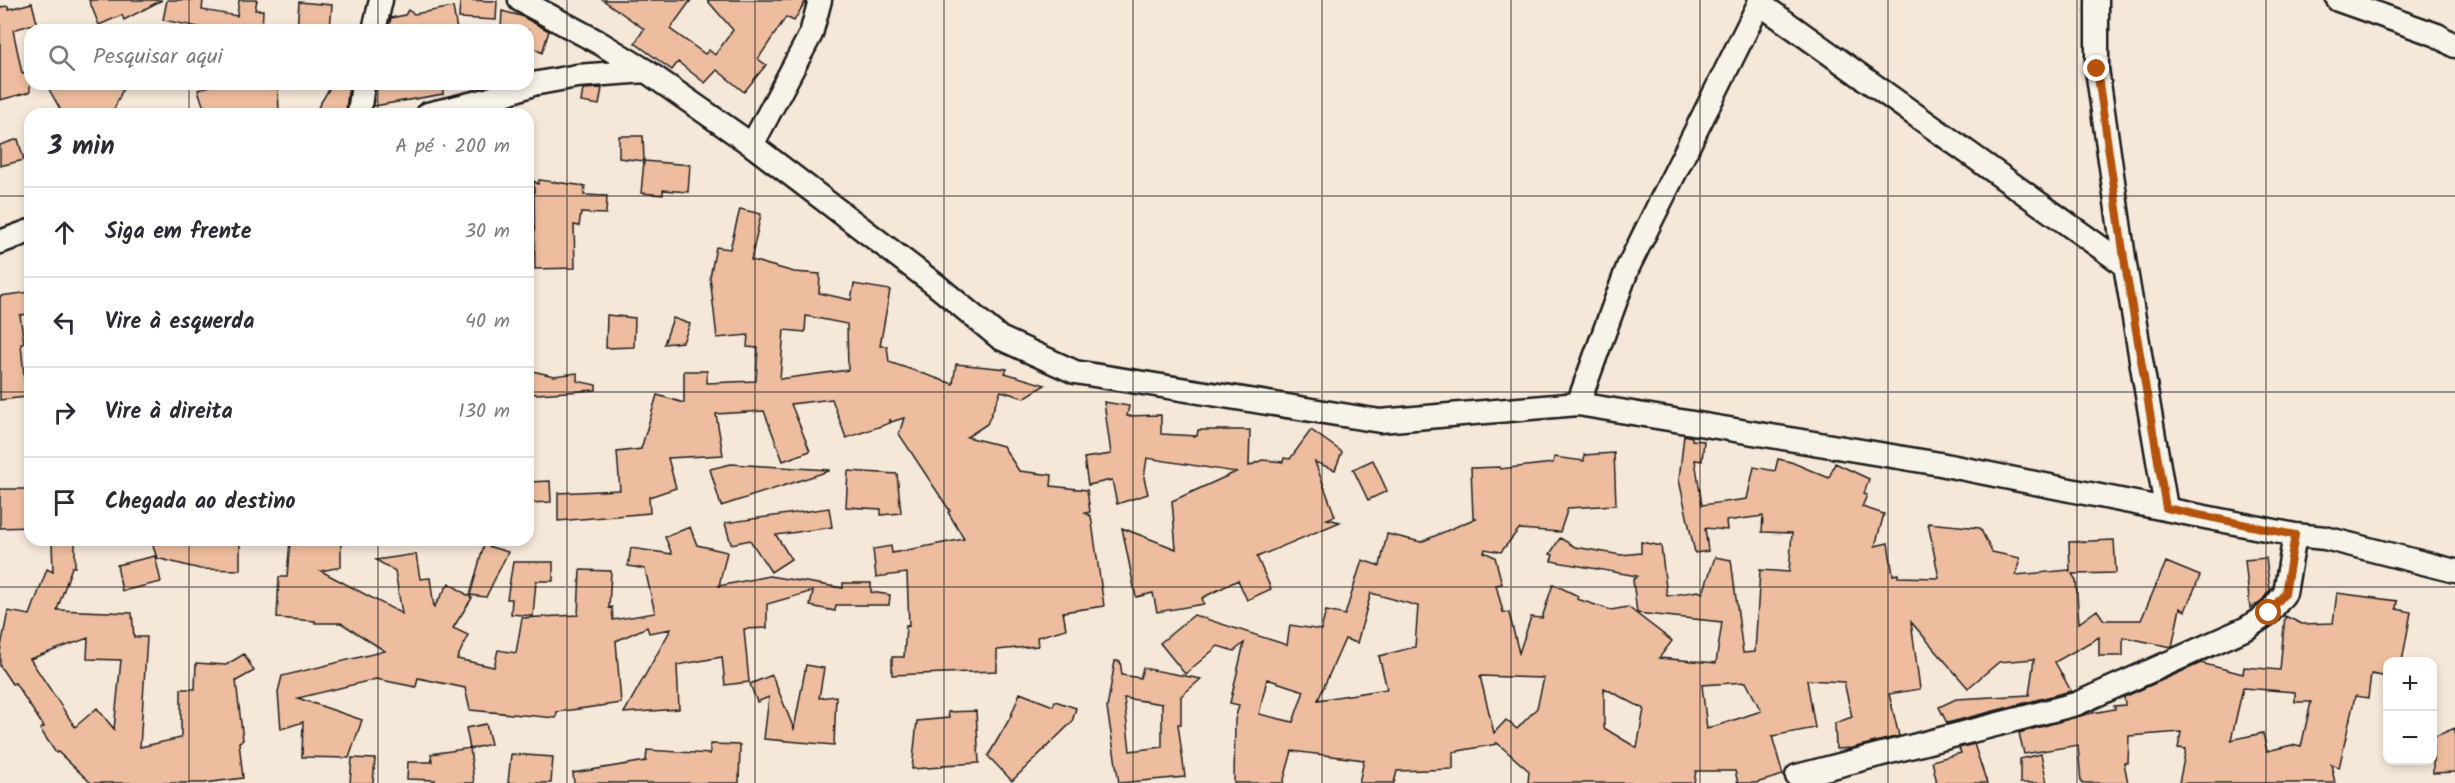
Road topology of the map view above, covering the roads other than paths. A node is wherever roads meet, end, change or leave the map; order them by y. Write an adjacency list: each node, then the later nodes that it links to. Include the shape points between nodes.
1 (381, 0): 7 (street)
2 (520, 0): 9 (street)
3 (819, 0): 15 (street, via 811,34)
4 (2097, 0): 18 (street, via 2097,69)
5 (2338, 0): 8 (street, via 2437,35)
6 (1760, 2): 18 (street); 19 (street, via 1628,267)
7 (375, 24)
8 (2455, 46)
9 (646, 71): 10 (street); 15 (street)
10 (534, 84)
11 (362, 90): 13 (street)
12 (516, 90): 14 (street)
13 (360, 108)
14 (453, 108)
15 (752, 145): 19 (street, via 1000,338 1075,372 1380,421)
16 (24, 233): 17 (street)
17 (0, 242)
18 (2125, 265): 20 (street)
19 (1578, 404): 20 (street, via 1940,464)
20 (2166, 508): 21 (street)
21 (2295, 535): 22 (street, via 2325,538); 23 (street, via 2285,593 2269,613 2247,628 2076,704)
22 (2455, 571)
23 (1797, 776)

